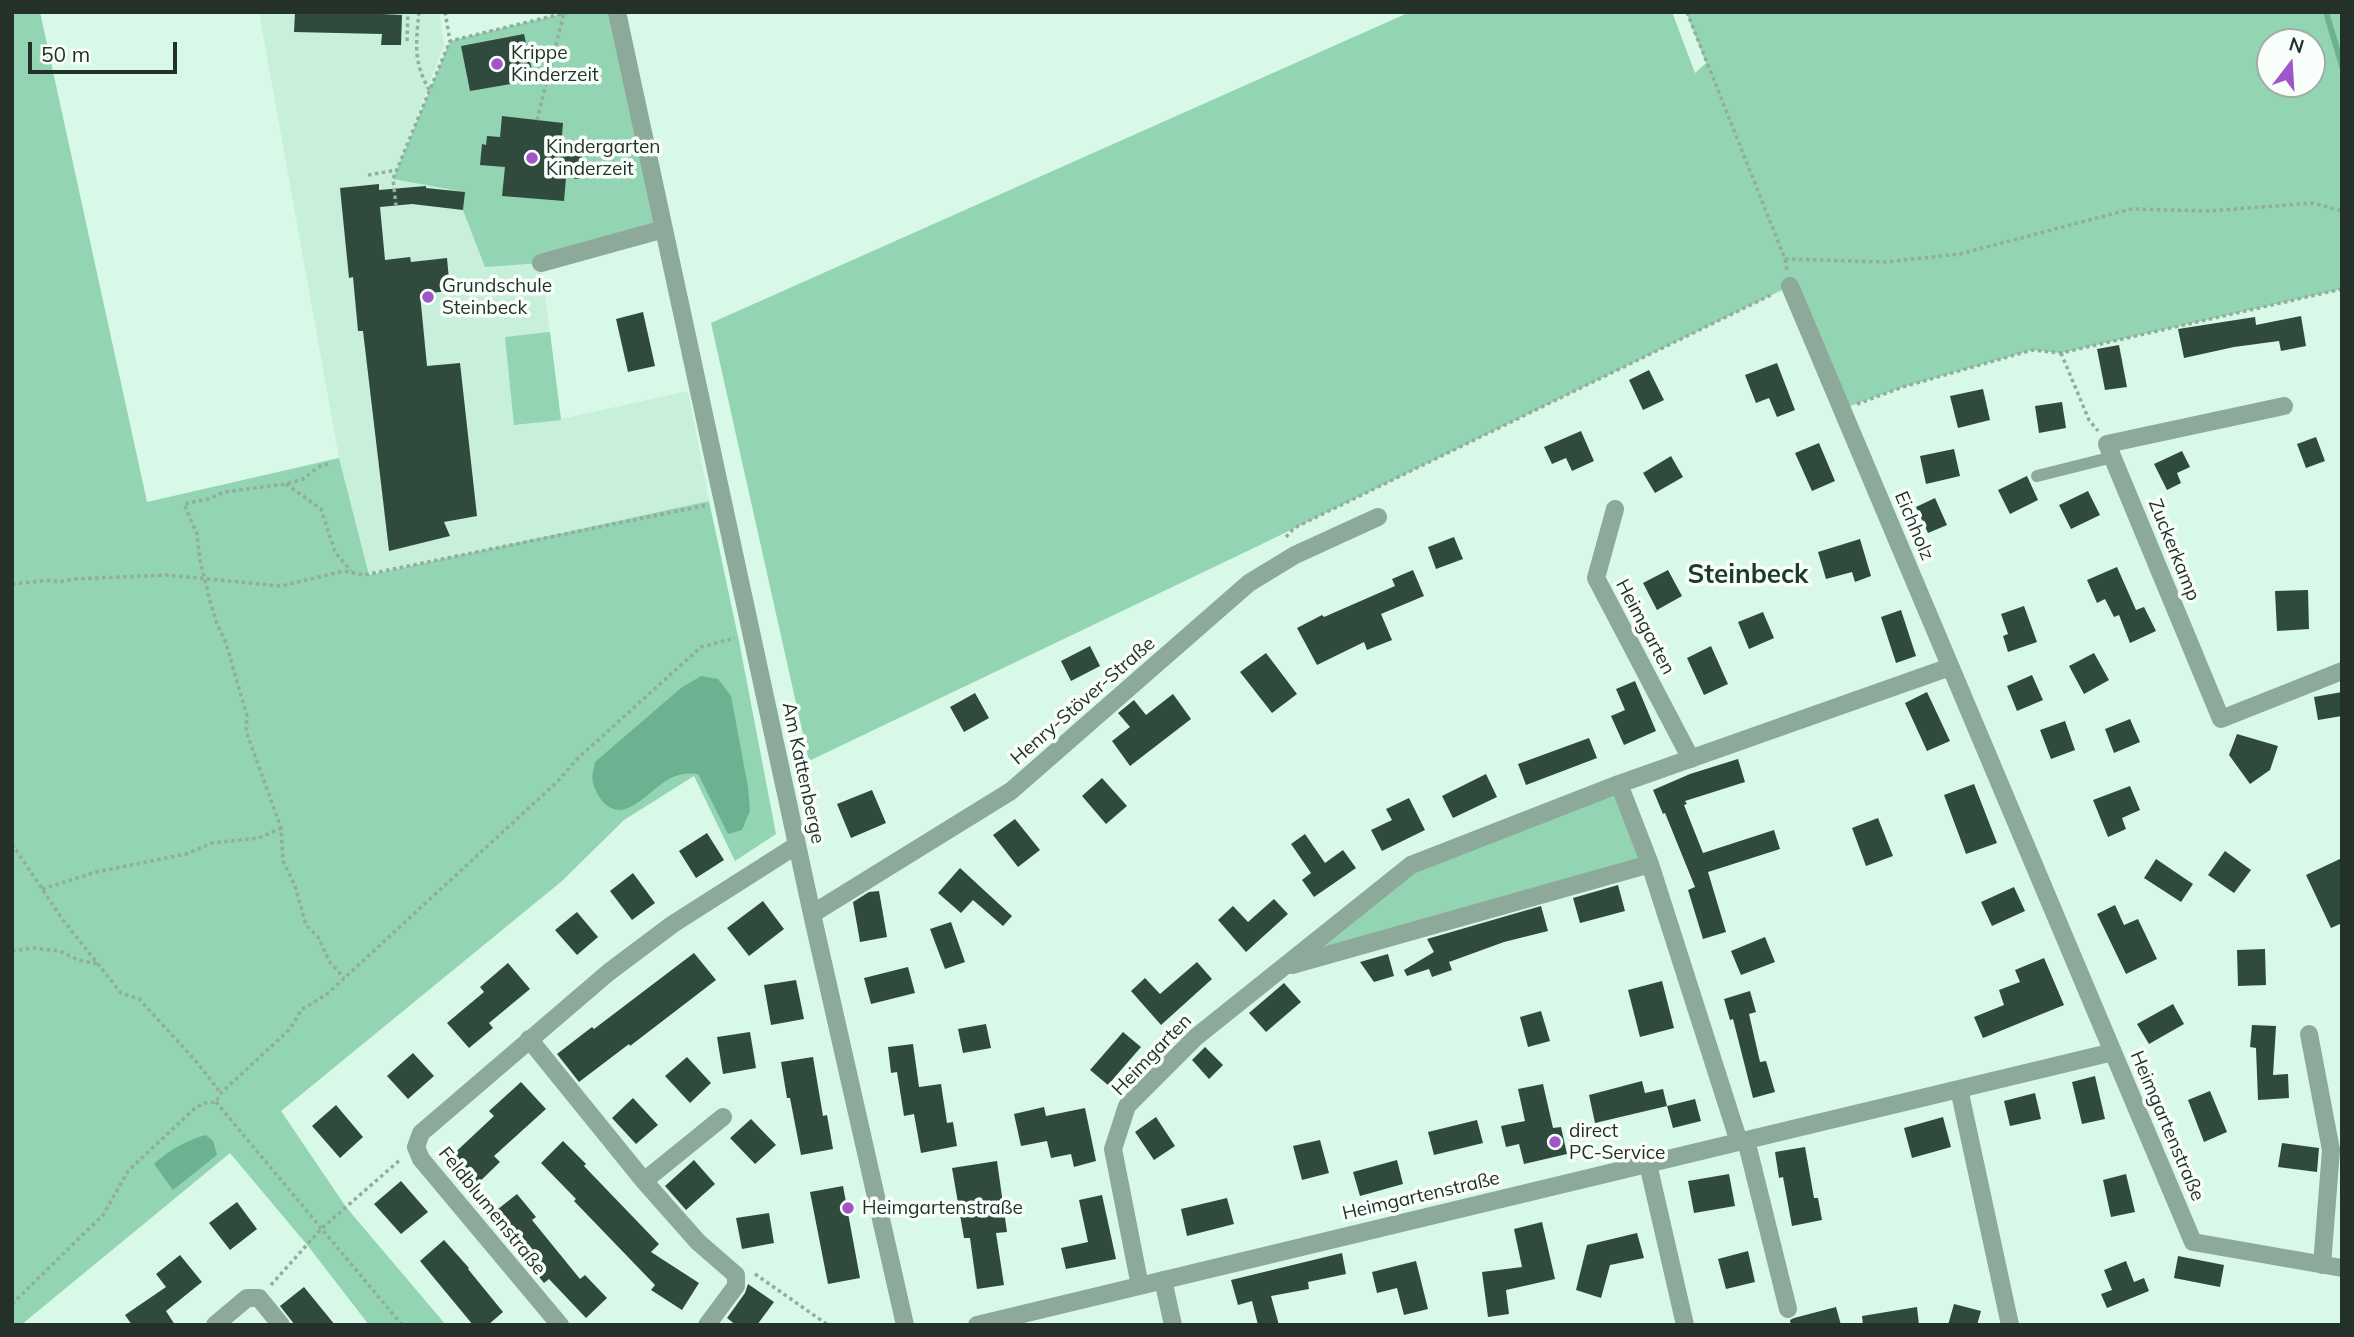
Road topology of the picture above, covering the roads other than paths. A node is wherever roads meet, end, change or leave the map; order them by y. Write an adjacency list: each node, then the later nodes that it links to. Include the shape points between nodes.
1 (617, 12): 2 (street, Am Kattenberge)
2 (664, 229): 3 (street); 14 (street, Am Kattenberge)
3 (541, 262)
4 (1790, 286): 10 (street, Eichholz)
5 (2284, 406): 6 (street)
6 (2110, 451): 7 (lane); 11 (street, Zuckerkamp, via 2221,719)
7 (2037, 476)
8 (1615, 509): 12 (street, Heimgarten, via 1596,578)
9 (1378, 517): 16 (street, Henry-Stöver-Straße, via 1295,555 1249,583 1011,791)
10 (1950, 667): 12 (street, Heimgarten); 20 (street, Eichholz)
11 (2342, 671)
12 (1691, 759): 13 (street, Heimgarten)
13 (1619, 784): 15 (street); 17 (street, Heimgarten, via 1411,865)
14 (797, 845): 16 (street, Am Kattenberge); 19 (street, Feldblumenstraße, via 673,924)
15 (1650, 864): 17 (street, Heimgarten); 23 (street)
16 (812, 914): 35 (street, Am Kattenberge)
17 (1282, 968): 29 (street, Heimgarten, via 1196,1037 1128,1106 1113,1149)
18 (2309, 1034): 26 (street, via 2331,1150)
19 (529, 1039): 25 (street); 33 (street, Feldblumenstraße, via 421,1133 416,1146 421,1159)
20 (2113, 1052): 21 (street, Heimgartenstraße); 26 (street, Heimgartenstraße, via 2193,1242)
21 (1959, 1089): 23 (street, Heimgartenstraße); 39 (street)
22 (723, 1117): 25 (street)
23 (1742, 1141): 24 (street, Heimgartenstraße); 30 (street)
24 (1648, 1164): 28 (street, Heimgartenstraße); 38 (street)
25 (644, 1181): 34 (street, via 698,1242 736,1275 736,1286)
26 (2322, 1265): 27 (street, Heimgartenstraße)
27 (2342, 1268)
28 (1163, 1280): 29 (street, Heimgartenstraße); 37 (street)
29 (1140, 1286): 36 (street, Heimgartenstraße)
30 (1788, 1309)
31 (215, 1325): 32 (street, via 247,1298 259,1298)
32 (281, 1325)
33 (560, 1325)
34 (707, 1325)
35 (905, 1325)
36 (977, 1325)
37 (1173, 1325)
38 (1685, 1325)
39 (2010, 1325)

